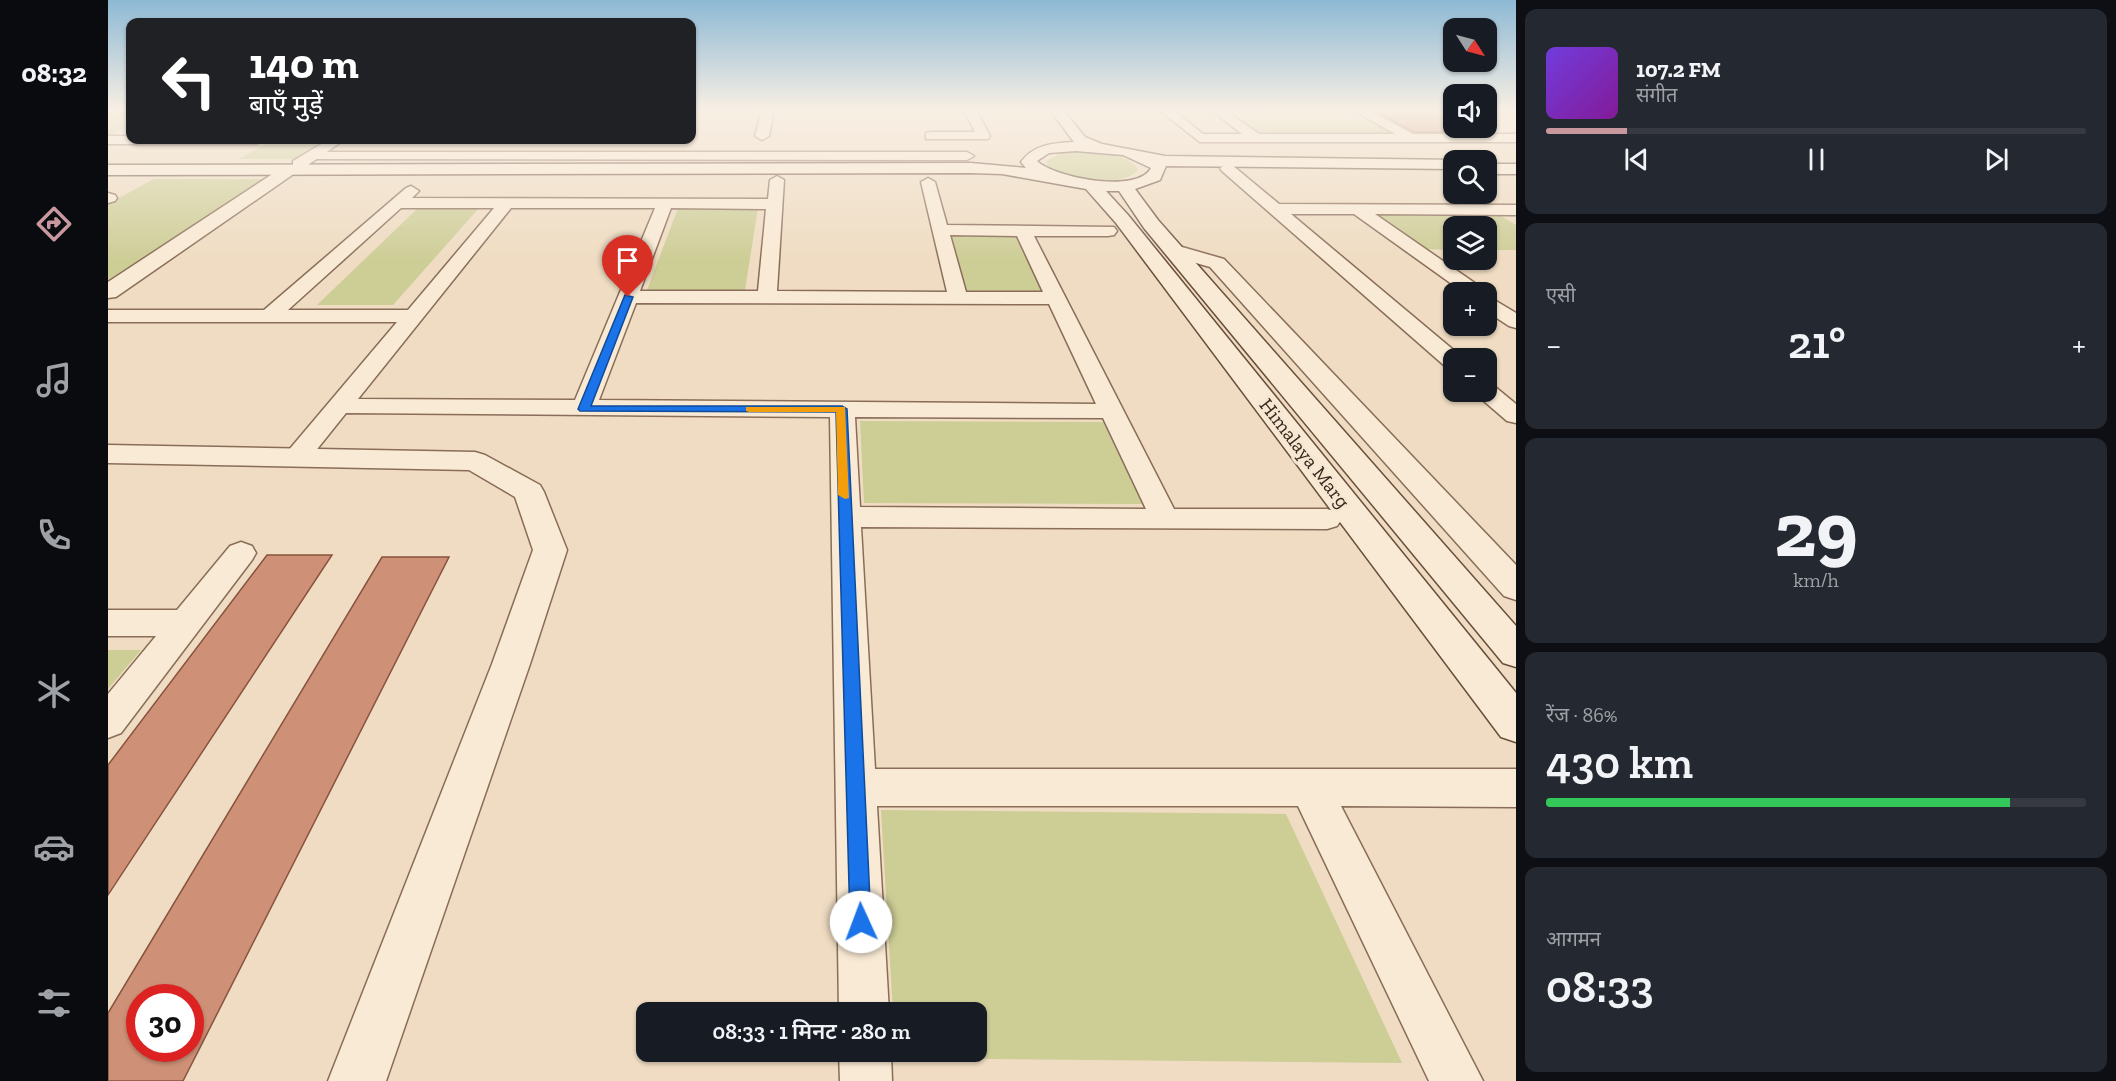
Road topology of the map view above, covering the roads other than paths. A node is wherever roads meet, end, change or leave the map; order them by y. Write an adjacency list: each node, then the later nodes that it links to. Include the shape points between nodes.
1 (304, 160): 8 (main road)
2 (1014, 160): 8 (main road)
3 (1030, 160): 19 (main road, via 1031,167)
4 (1149, 160): 18 (main road, via 1159,167)
5 (1161, 160): 13 (main road)
6 (1196, 160): 13 (main road)
7 (969, 162): 8 (main road); 8 (street); 19 (main road); 33 (main road)
8 (300, 163): 9 (main road); 16 (main road); 38 (main road)
9 (108, 164)
10 (1443, 164): 13 (main road)
11 (1497, 164): 12 (main road)
12 (1516, 164)
13 (1223, 166): 14 (main road); 18 (main road); 21 (main road); 30 (street)
14 (1443, 169)
15 (1497, 169): 17 (main road)
16 (108, 170)
17 (1516, 170)
18 (1159, 172): 25 (main road, via 1147,183)
19 (1046, 176): 24 (main road)
20 (777, 180): 29 (street)
21 (1191, 180)
22 (927, 182): 34 (street)
23 (417, 185): 26 (street)
24 (1091, 185): 25 (main road); 33 (main road, Himalaya Marg)
25 (1126, 186): 33 (main road, Himalaya Marg)
26 (397, 203): 27 (street); 45 (street)
27 (507, 203): 28 (street); 46 (street)
28 (665, 204): 29 (street); 39 (street)
29 (775, 204): 40 (street)
30 (1276, 209): 31 (street); 48 (street)
31 (1360, 211): 32 (street); 37 (street)
32 (1513, 212)
33 (1132, 216): 35 (street); 36 (main road, Himalaya Marg); 66 (main road, Himalaya Marg)
34 (940, 230): 35 (street); 41 (street)
35 (1023, 231): 42 (street)
36 (1174, 251): 61 (main road, via 1217,263); 64 (main road, Himalaya Marg)
37 (1461, 282)
38 (108, 292)
39 (628, 297): 40 (street); 51 (street)
40 (767, 297): 41 (street)
41 (958, 298): 42 (street)
42 (1057, 298): 53 (street)
43 (1497, 309): 47 (street)
44 (108, 316): 45 (street)
45 (269, 316): 46 (street)
46 (413, 316): 50 (street)
47 (1516, 322)
48 (1443, 353)
49 (1497, 400): 54 (street)
50 (338, 406): 51 (street); 56 (street)
51 (584, 409): 52 (street)
52 (842, 409): 53 (street); 57 (street)
53 (1113, 411): 58 (street)
54 (1516, 416)
55 (108, 454): 56 (main road)
56 (297, 457): 72 (main road, via 475,461 529,492 550,550 512,664)
57 (845, 517): 58 (street); 67 (street)
58 (1165, 519): 59 (street)
59 (1327, 519)
60 (241, 553): 63 (street)
61 (1516, 587)
62 (108, 623): 63 (street)
63 (186, 623): 65 (street)
64 (1516, 652)
65 (108, 722)
66 (1516, 724)
67 (856, 787): 68 (street); 70 (street)
68 (1310, 788): 69 (street); 74 (street)
69 (1516, 788)
70 (864, 1002)
71 (865, 1062): 73 (street)
72 (357, 1081)
73 (866, 1081)
74 (1457, 1081)

